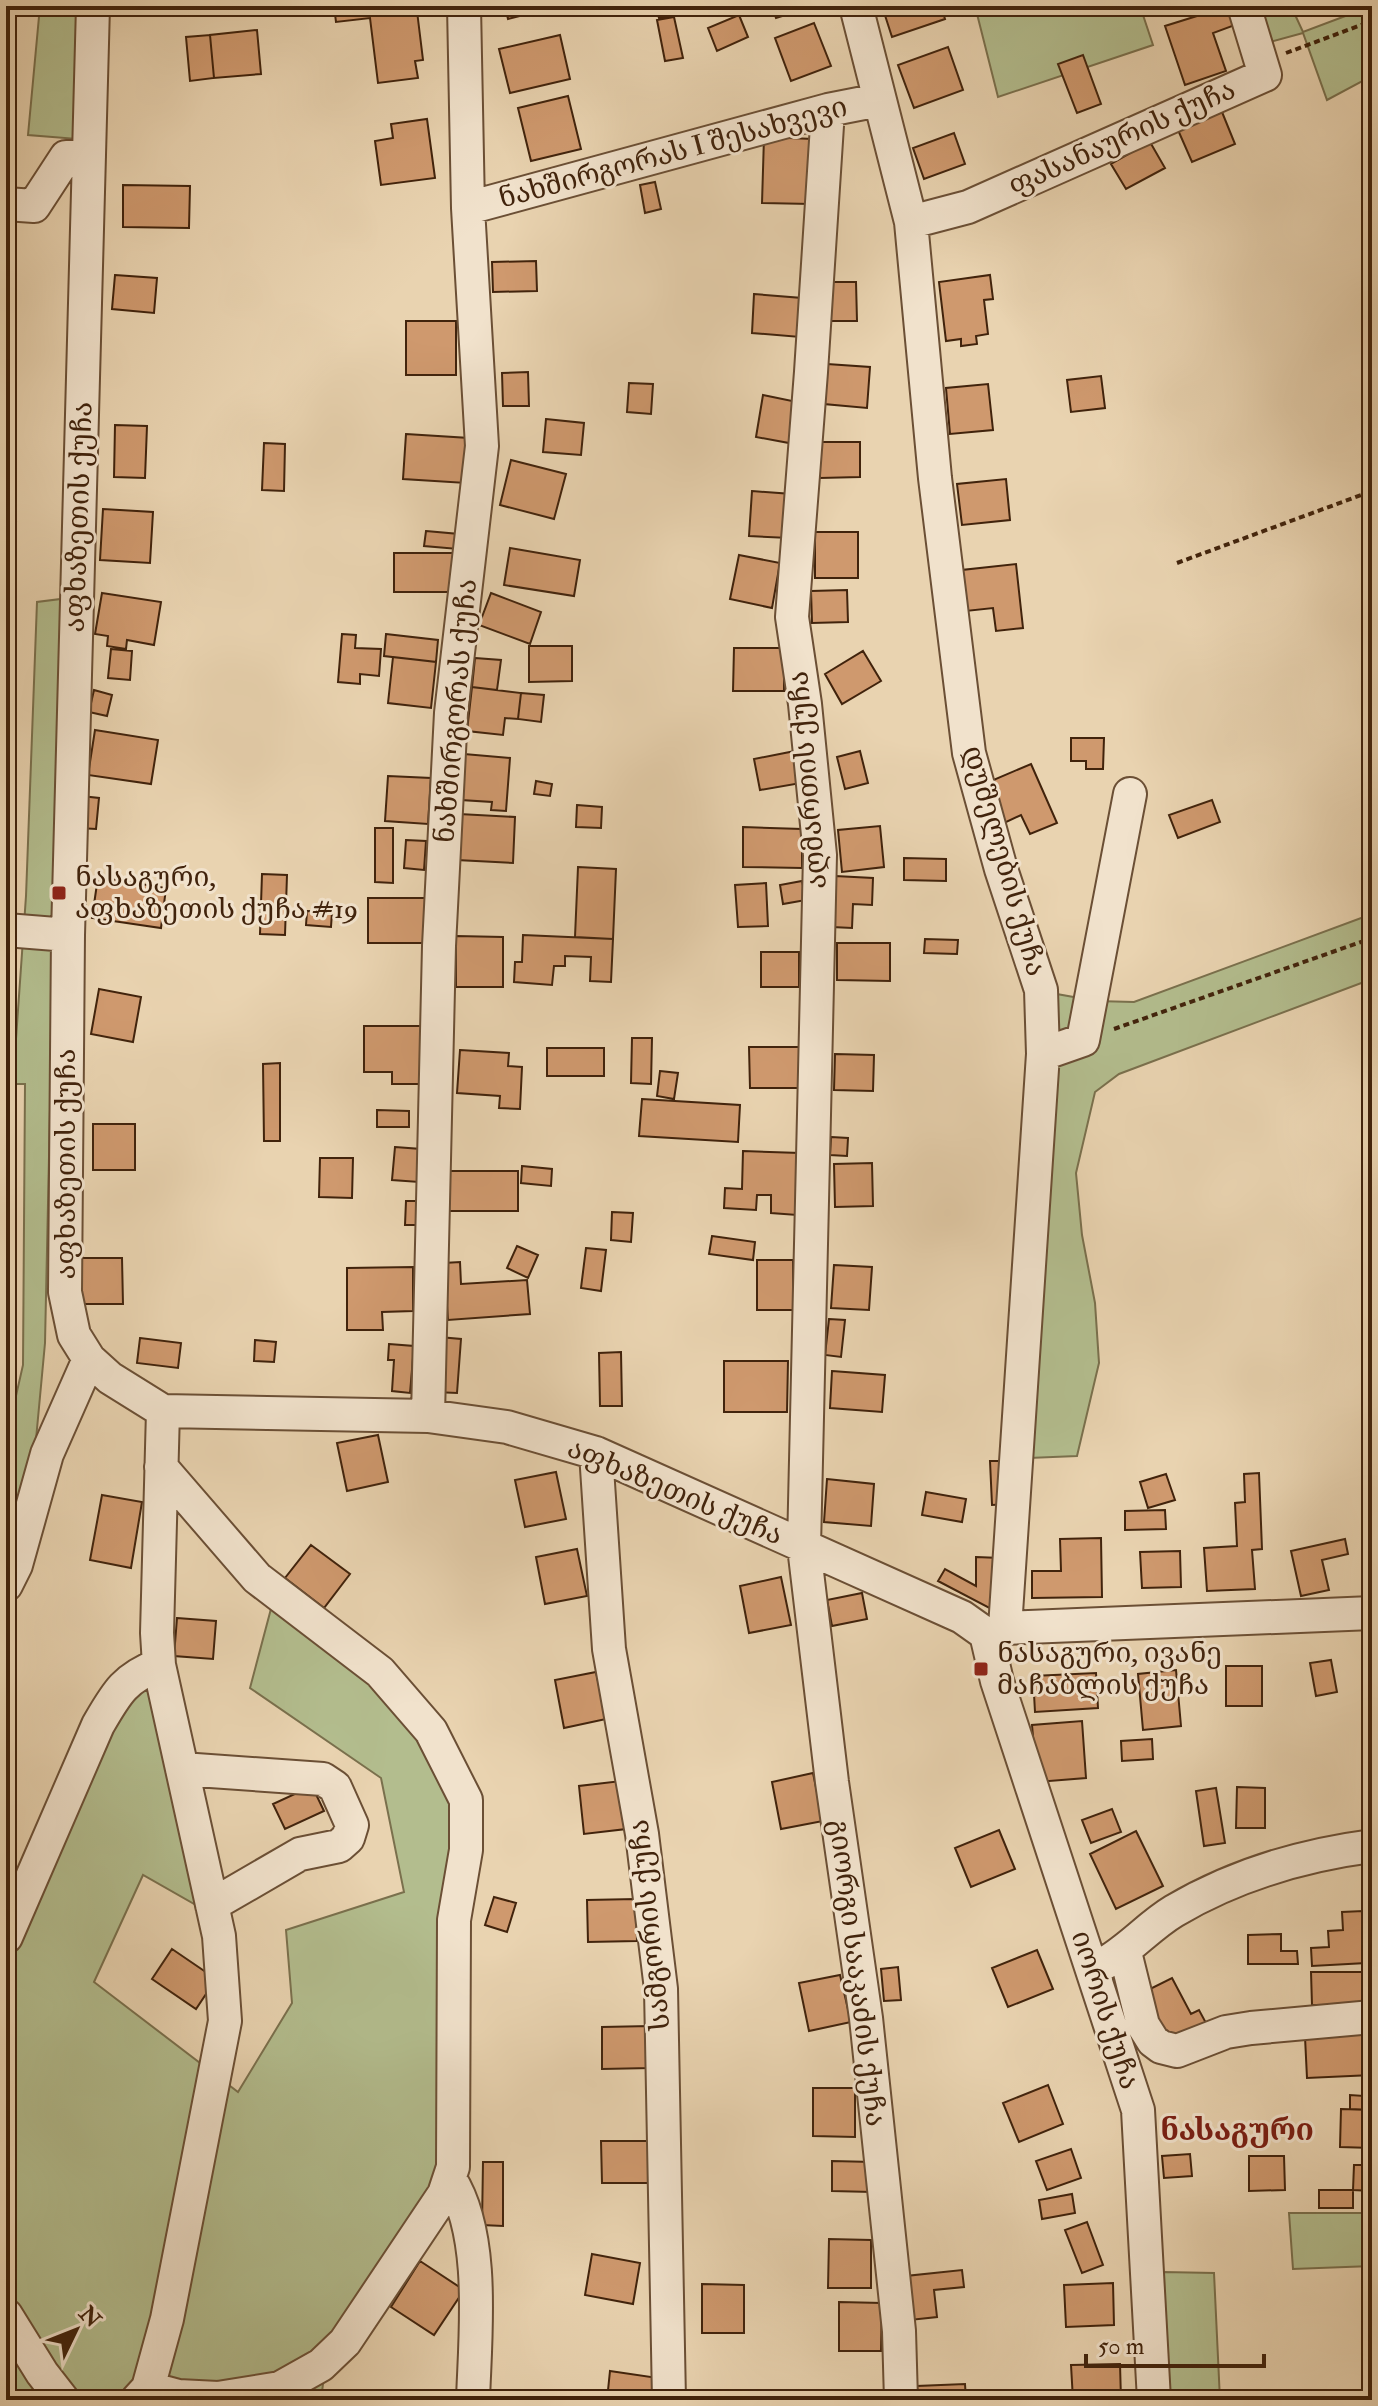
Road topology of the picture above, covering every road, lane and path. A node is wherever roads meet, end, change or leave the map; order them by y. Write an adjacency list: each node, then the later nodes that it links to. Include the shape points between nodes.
1 (93, 6): 9 (street, აფხაზეთის ქუჩა)
2 (464, 6): 11 (street, ნახშირგორას ქუჩა)
3 (856, 6): 7 (street, დუშელების ქუჩა)
4 (1244, 6): 6 (street, ფასანაურის ქუჩა)
5 (1372, 21): 6 (path)
6 (1261, 62): 12 (street, ფასანაურის ქუჩა, via 1265,75 968,207)
7 (879, 100): 8 (street, ნახშირგორას I შესახვევი); 12 (street, დუშელების ქუჩა)
8 (828, 110): 11 (street, ნახშირგორას I შესახვევი); 26 (street, აღმართის ქუჩა, via 792,617 820,855)
9 (89, 157): 10 (street, via 66,157 34,206); 17 (street, აფხაზეთის ქუჩა)
10 (6, 204)
11 (468, 208): 23 (street, ნახშირგორას ქუჩა, via 482,446 451,713 439,946)
12 (911, 222): 20 (street, დუშელების ქუჩა, via 969,753 1041,990)
13 (1372, 491): 14 (path)
14 (1177, 563)
15 (1130, 794): 19 (street)
16 (6, 930): 17 (street)
17 (68, 935): 21 (street, აფხაზეთის ქუჩა, via 65,1292 74,1335)
18 (1372, 938): 19 (path)
19 (1083, 1040): 20 (street)
20 (1043, 1054): 29 (street, დუშელების ქუჩა)
21 (89, 1359): 22 (street, აფხაზეთის ქუჩა); 27 (street, via 47,1454)
22 (163, 1411): 23 (street, აფხაზეთის ქუჩა); 25 (street)
23 (428, 1416): 24 (street, აფხაზეთის ქუჩა, via 507,1427)
24 (596, 1453): 26 (street, აფხაზეთის ქუჩა); 43 (street, სამგორის ქუჩა, via 609,1649 642,1834 661,1989)
25 (161, 1467): 30 (street); 38 (street, via 257,1578 380,1672 431,1731 466,1800 466,1850 454,1920)
26 (804, 1547): 29 (street, აფხაზეთის ქუჩა); 44 (street, გიორგი სააკაძის ქუჩა, via 866,2018 899,2331)
27 (6, 1585)
28 (1372, 1613): 29 (street)
29 (995, 1631): 36 (street, იორის ქუჩა, via 997,1681)
30 (159, 1665): 31 (street); 34 (street, via 136,1673 98,1725)
31 (182, 1769): 33 (street); 33 (street, via 323,1779 335,1787 352,1825 339,1846 300,1854)
32 (1372, 1846): 35 (street, via 1309,1856 1219,1888 1150,1927)
33 (212, 1905): 40 (street, via 225,2021 167,2319)
34 (6, 1937)
35 (1125, 1952): 36 (street); 37 (street, via 1143,2025 1161,2047 1177,2051 1226,2032)
36 (1092, 1970): 45 (street, იორის ქუჩა, via 1138,2110)
37 (1372, 2017)
38 (450, 2179): 40 (street, via 345,2342 321,2365 280,2388 218,2398); 42 (street, via 461,2196 476,2287)
39 (6, 2315): 41 (street)
40 (143, 2394)
41 (63, 2400)
42 (473, 2400)
43 (669, 2400)
44 (901, 2400)
45 (1154, 2400)

